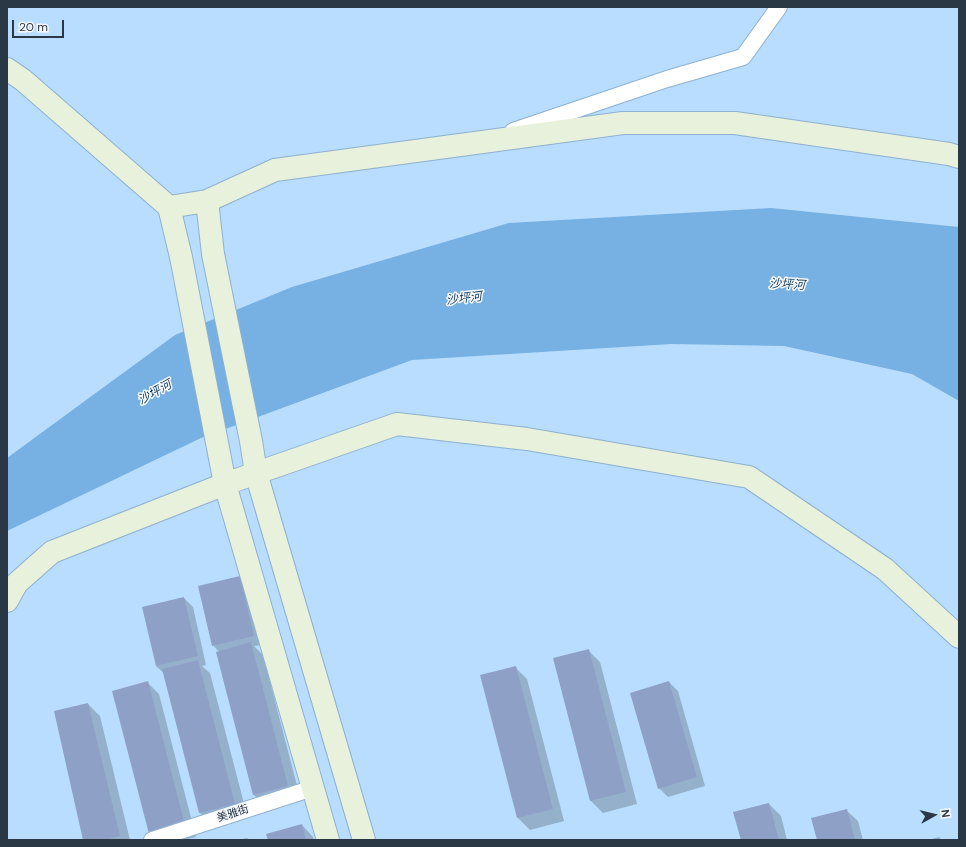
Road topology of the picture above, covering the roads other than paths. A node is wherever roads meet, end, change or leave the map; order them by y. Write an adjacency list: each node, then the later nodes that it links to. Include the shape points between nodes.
1 (779, 7): 3 (street, via 742,57)
2 (7, 69): 6 (street, via 23,80)
3 (476, 143): 4 (street, via 623,123 735,123); 5 (street, via 275,170)
4 (959, 157)
5 (207, 201): 6 (street); 7 (street, via 213,254)
6 (169, 207): 8 (street)
7 (256, 473): 8 (street); 10 (street, via 397,424 527,438 749,477 885,569); 14 (street)
8 (225, 484): 9 (street, via 52,552 17,583); 11 (street)
9 (7, 601)
10 (959, 637)
11 (313, 788): 12 (street, 美雅街); 13 (street)
12 (152, 840)
13 (328, 840)
14 (364, 840)

